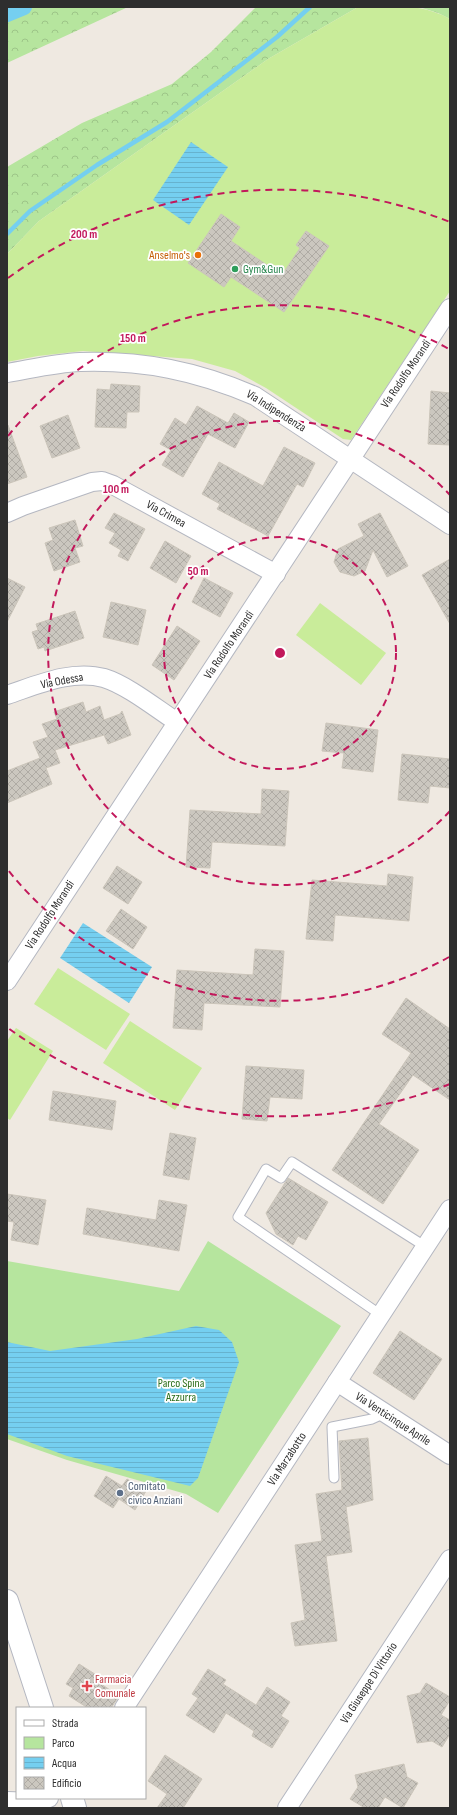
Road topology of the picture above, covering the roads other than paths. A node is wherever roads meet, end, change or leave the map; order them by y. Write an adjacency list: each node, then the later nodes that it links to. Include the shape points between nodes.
1 (450, 308): 3 (street, Via Rodolfo Morandi)
2 (7, 373): 3 (street, Via Indipendenza, via 78,362 168,368 222,382 256,396)
3 (350, 459): 5 (street, Via Indipendenza); 6 (street, Via Rodolfo Morandi)
4 (7, 514): 6 (street, Via Crimea, via 92,482 113,484)
5 (450, 525)
6 (276, 574): 8 (street, Via Rodolfo Morandi)
7 (7, 696): 8 (street, Via Odessa, via 57,679 91,675 120,685)
8 (177, 722): 9 (street, Via Rodolfo Morandi)
9 (7, 981)
10 (450, 1210): 11 (street, Via Marzabotto)
11 (426, 1247): 12 (street, Via Marzabotto); 12 (lane, via 292,1162 281,1178 266,1169 238,1217)
12 (381, 1315): 13 (street, Via Marzabotto)
13 (337, 1382): 14 (street, Via Venticinque Aprile); 20 (street, Via Marzabotto)
14 (385, 1413): 15 (street, Via Venticinque Aprile); 16 (lane, via 372,1419 332,1427)
15 (450, 1455)
16 (334, 1478)
17 (450, 1559): 23 (street, Via Giuseppe Di Vittorio)
18 (7, 1601): 19 (main road)
19 (42, 1707)
20 (125, 1707)
21 (46, 1799): 22 (street, via 37,1802)
22 (7, 1801)
23 (287, 1808)

